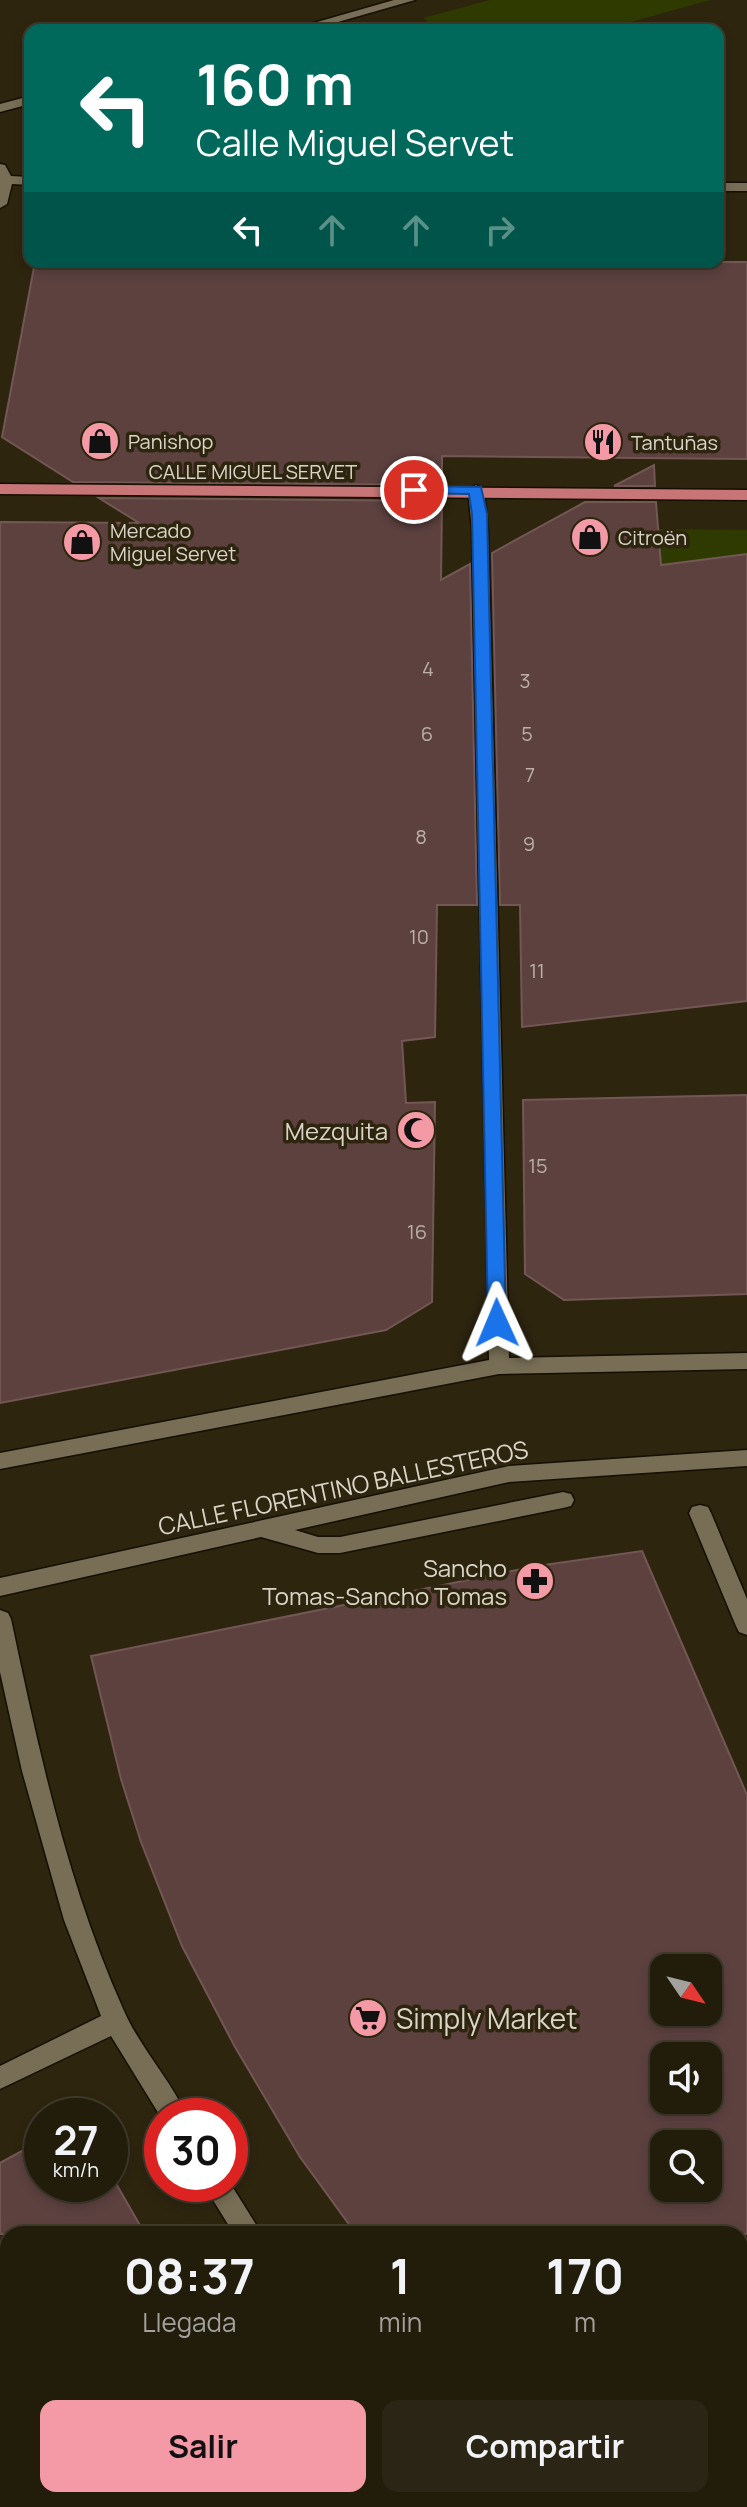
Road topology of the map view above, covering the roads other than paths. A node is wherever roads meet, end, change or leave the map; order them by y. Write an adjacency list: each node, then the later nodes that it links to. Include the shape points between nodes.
1 (409, 0): 2 (street)
2 (318, 24)
3 (24, 102): 4 (street)
4 (0, 108)
5 (2, 175): 6 (street); 9 (street)
6 (24, 180)
7 (724, 187): 8 (street)
8 (747, 187)
9 (0, 204)
10 (0, 489): 11 (main road, CALLE MIGUEL SERVET)
11 (476, 490): 12 (main road, CALLE MIGUEL SERVET); 14 (street)
12 (747, 495)
13 (747, 1361): 14 (street)
14 (499, 1366): 16 (street)
15 (747, 1458): 19 (street, CALLE FLORENTINO BALLESTEROS, via 509,1474)
16 (0, 1461)
17 (563, 1500): 19 (street, via 340,1545 318,1545)
18 (700, 1513): 22 (street)
19 (261, 1529): 20 (street, CALLE FLORENTINO BALLESTEROS)
20 (0, 1587)
21 (0, 1619): 23 (street, via 31,1765 88,1955)
22 (747, 1626)
23 (116, 2021): 24 (street); 25 (street)
24 (0, 2078)
25 (163, 2098)
26 (228, 2202): 27 (street)
27 (244, 2226)

